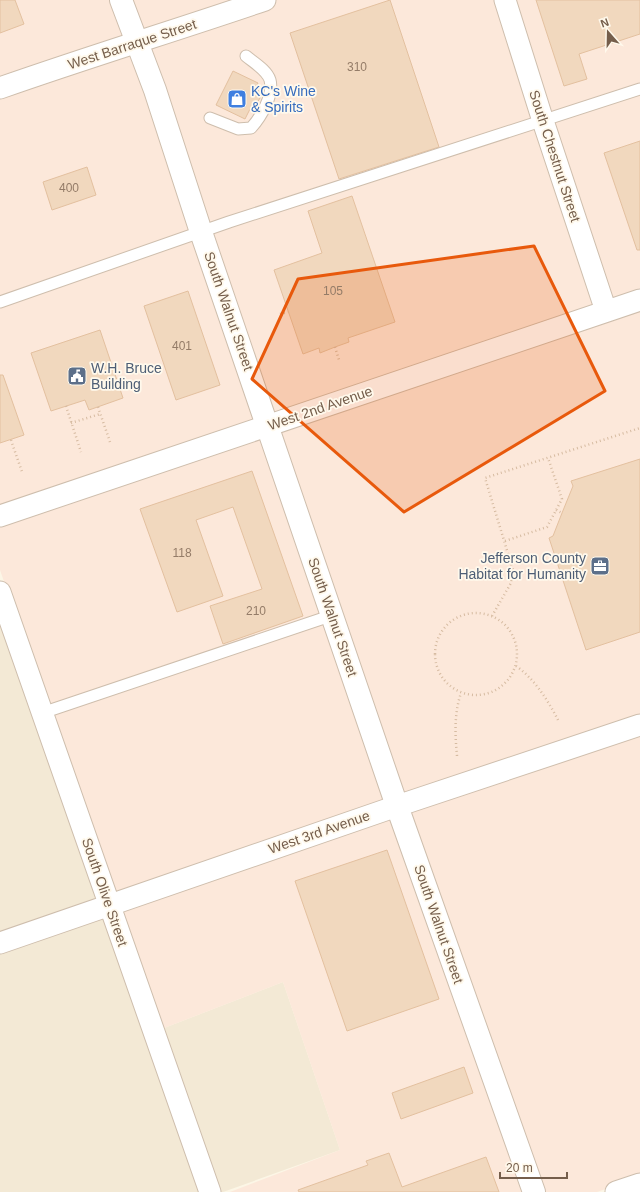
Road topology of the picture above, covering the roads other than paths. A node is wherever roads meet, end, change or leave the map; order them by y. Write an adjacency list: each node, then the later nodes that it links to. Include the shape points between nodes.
1 (122, 0): 4 (street, South Walnut Street)
2 (265, 0): 4 (street, West Barraque Street)
3 (505, 0): 9 (street, South Chestnut Street)
4 (137, 41): 6 (street, West Barraque Street); 10 (street, South Walnut Street)
5 (246, 56): 8 (lane, via 262,69 270,80 270,94 260,118 252,128 238,129)
6 (0, 88)
7 (640, 88): 9 (lane)
8 (210, 118)
9 (543, 121): 10 (lane); 13 (street, South Chestnut Street)
10 (201, 232): 12 (lane); 14 (street, South Walnut Street)
11 (640, 300): 13 (street, West 2nd Avenue)
12 (0, 302)
13 (606, 311): 14 (street, West 2nd Avenue)
14 (269, 426): 15 (street, West 2nd Avenue); 17 (street, South Walnut Street)
15 (0, 516)
16 (0, 592): 18 (street, South Olive Street)
17 (333, 615): 18 (lane); 20 (street, South Walnut Street)
18 (42, 713): 21 (street, South Olive Street)
19 (640, 725): 20 (street, West 3rd Avenue)
20 (397, 806): 21 (street, West 3rd Avenue); 25 (street, South Walnut Street)
21 (109, 905): 22 (street, West 3rd Avenue); 24 (street, South Olive Street)
22 (0, 943)
23 (640, 1184): 26 (street)
24 (210, 1192)
25 (534, 1192)
26 (616, 1192)

